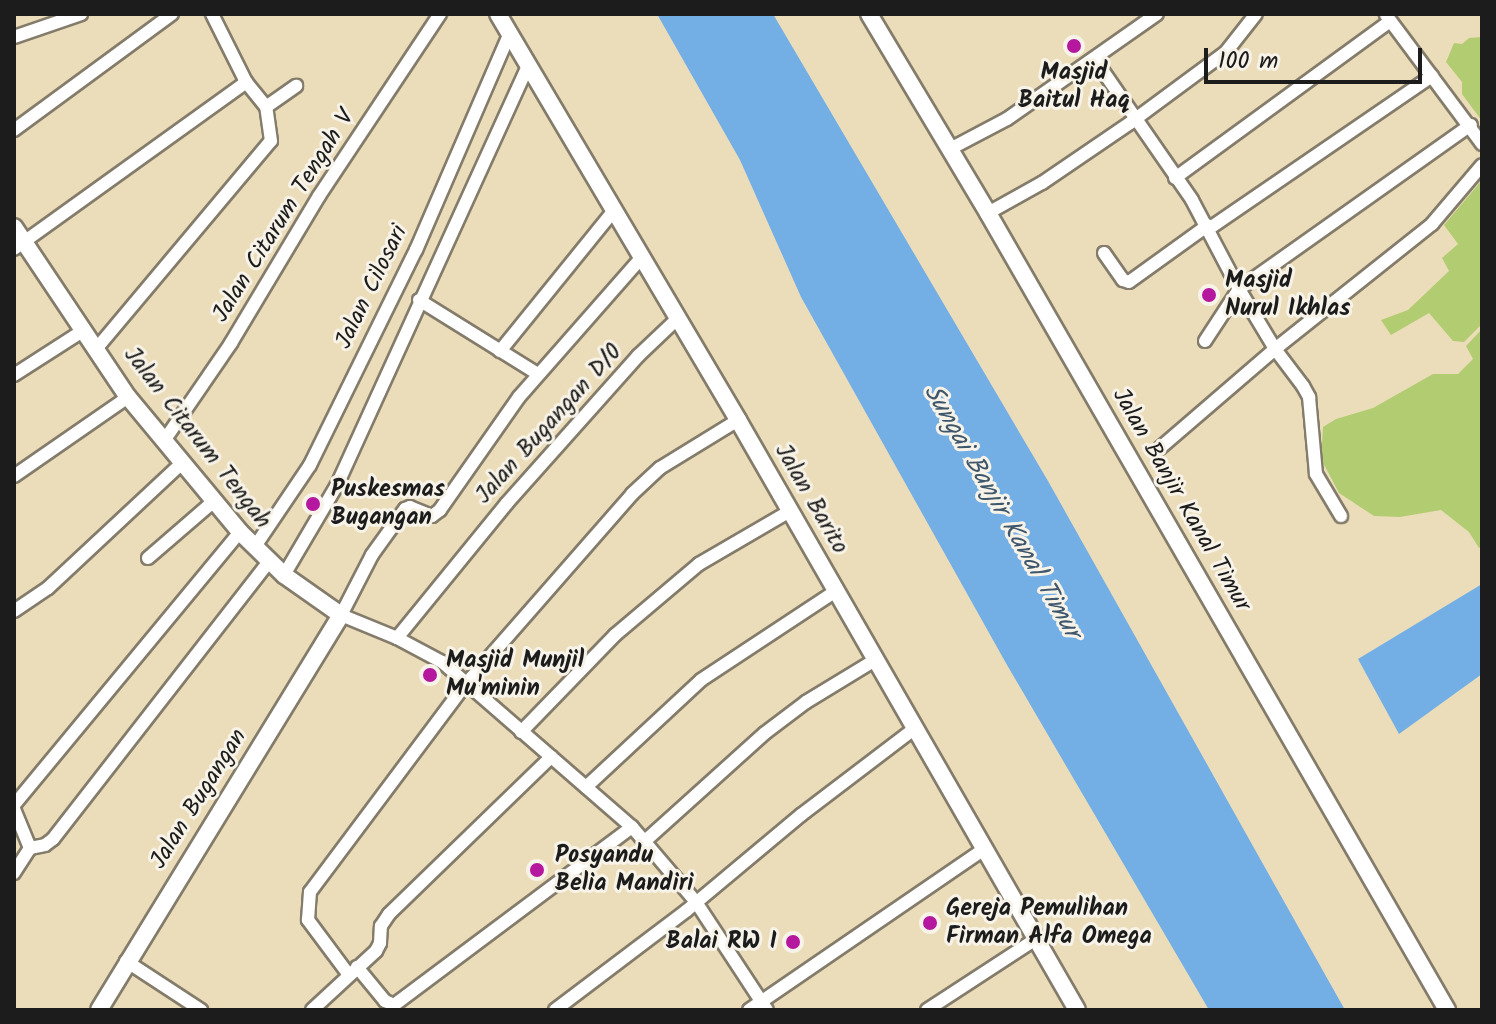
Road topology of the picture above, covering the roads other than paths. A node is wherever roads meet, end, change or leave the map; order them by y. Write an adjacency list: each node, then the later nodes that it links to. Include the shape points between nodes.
1 (81, 14): 11 (street)
2 (172, 14): 20 (street)
3 (212, 14): 15 (street)
4 (440, 14): 48 (street, Jalan Citarum Tengah V)
5 (498, 14): 10 (street, Jalan Barito)
6 (1157, 14): 12 (street)
7 (1256, 14): 18 (street, via 1226,52)
8 (869, 15): 23 (street, Jalan Banjir Kanal Timur)
9 (1388, 17): 14 (street); 26 (street)
10 (510, 33): 13 (street, Jalan Barito); 22 (street, Jalan Cilosari)
11 (14, 37)
12 (1092, 62): 18 (street); 23 (street, via 1007,119)
13 (529, 64): 24 (street, Jalan Cilosari); 27 (street, Jalan Barito)
14 (1432, 76): 19 (street); 30 (street)
15 (246, 82): 17 (street); 31 (street)
16 (296, 86): 17 (street)
17 (266, 107): 41 (street, via 271,141)
18 (1137, 118): 26 (street); 28 (street)
19 (1471, 125): 21 (street); 36 (street)
20 (14, 130)
21 (1482, 144)
22 (460, 148): 24 (street); 34 (street, Jalan Cilosari)
23 (950, 149): 28 (street, Jalan Banjir Kanal Timur)
24 (485, 159): 35 (street, Jalan Cilosari)
25 (1482, 165): 42 (street, via 1432,224)
26 (1175, 178): 30 (street)
27 (614, 210): 33 (street, Jalan Barito); 43 (street)
28 (988, 213): 88 (street, Jalan Banjir Kanal Timur)
29 (14, 227): 31 (street, Jalan Citarum Tengah)
30 (1209, 227): 32 (street, via 1129,282); 36 (street)
31 (18, 246): 39 (street, Jalan Citarum Tengah)
32 (1104, 253)
33 (642, 257): 38 (street, Jalan Barito); 44 (street)
34 (406, 270): 35 (street); 56 (street, Jalan Cilosari, via 310,465)
35 (428, 281): 37 (street, Jalan Cilosari)
36 (1239, 289): 40 (street); 42 (street)
37 (419, 300): 43 (street); 59 (street, Jalan Cilosari, via 337,485)
38 (678, 318): 47 (street, Jalan Barito); 63 (street, Jalan Bugangan D/0, via 507,503)
39 (84, 330): 41 (street, Jalan Citarum Tengah); 45 (street)
40 (1205, 341)
41 (97, 348): 46 (street, Jalan Citarum Tengah)
42 (1275, 349): 49 (street); 54 (street, via 1309,397 1314,466)
43 (500, 351): 44 (street)
44 (538, 374): 62 (street, via 440,510 432,516 409,507 402,513 372,555)
45 (14, 375)
46 (128, 397): 48 (street, Jalan Citarum Tengah); 51 (street)
47 (738, 420): 53 (street, Jalan Barito); 65 (street, via 643,482)
48 (164, 441): 50 (street, Jalan Citarum Tengah)
49 (1160, 448)
50 (182, 463): 52 (street, Jalan Citarum Tengah); 61 (street, via 48,588)
51 (14, 476)
52 (214, 501): 55 (street, Jalan Citarum Tengah); 57 (street)
53 (790, 511): 60 (street, Jalan Barito); 67 (street, via 699,564 615,635)
54 (1341, 516)
55 (240, 532): 56 (street, Jalan Citarum Tengah); 70 (street)
56 (254, 548): 58 (street, Jalan Citarum Tengah)
57 (148, 558)
58 (269, 562): 59 (street, Jalan Citarum Tengah); 73 (street, via 53,839)
59 (284, 575): 62 (street, Jalan Citarum Tengah)
60 (836, 591): 64 (street, Jalan Barito); 69 (street, via 701,680)
61 (14, 611)
62 (341, 615): 63 (street); 78 (street, Jalan Bugangan)
63 (397, 638): 65 (street, via 442,662)
64 (875, 660): 66 (street, Jalan Barito); 72 (street, via 765,733)
65 (465, 685): 67 (street); 79 (street, via 307,900 312,928)
66 (914, 729): 74 (street, Jalan Barito); 76 (street)
67 (521, 732): 68 (street)
68 (551, 757): 69 (street); 79 (street, via 389,914 381,926 379,946)
69 (586, 787): 71 (street)
70 (14, 807): 73 (street)
71 (632, 827): 72 (street); 79 (street, via 394,1005)
72 (645, 841): 76 (street)
73 (30, 848): 75 (street)
74 (984, 849): 77 (street, Jalan Barito); 80 (street)
75 (14, 873)
76 (696, 902): 80 (street); 84 (street)
77 (1036, 939): 86 (street); 87 (street, Jalan Barito)
78 (126, 961): 81 (street, Jalan Bugangan); 82 (street)
79 (353, 971): 83 (street)
80 (764, 1005): 85 (street)
81 (99, 1010)
82 (201, 1010)
83 (312, 1010)
84 (555, 1010)
85 (749, 1010)
86 (927, 1010)
87 (1077, 1010)
88 (1447, 1010)

